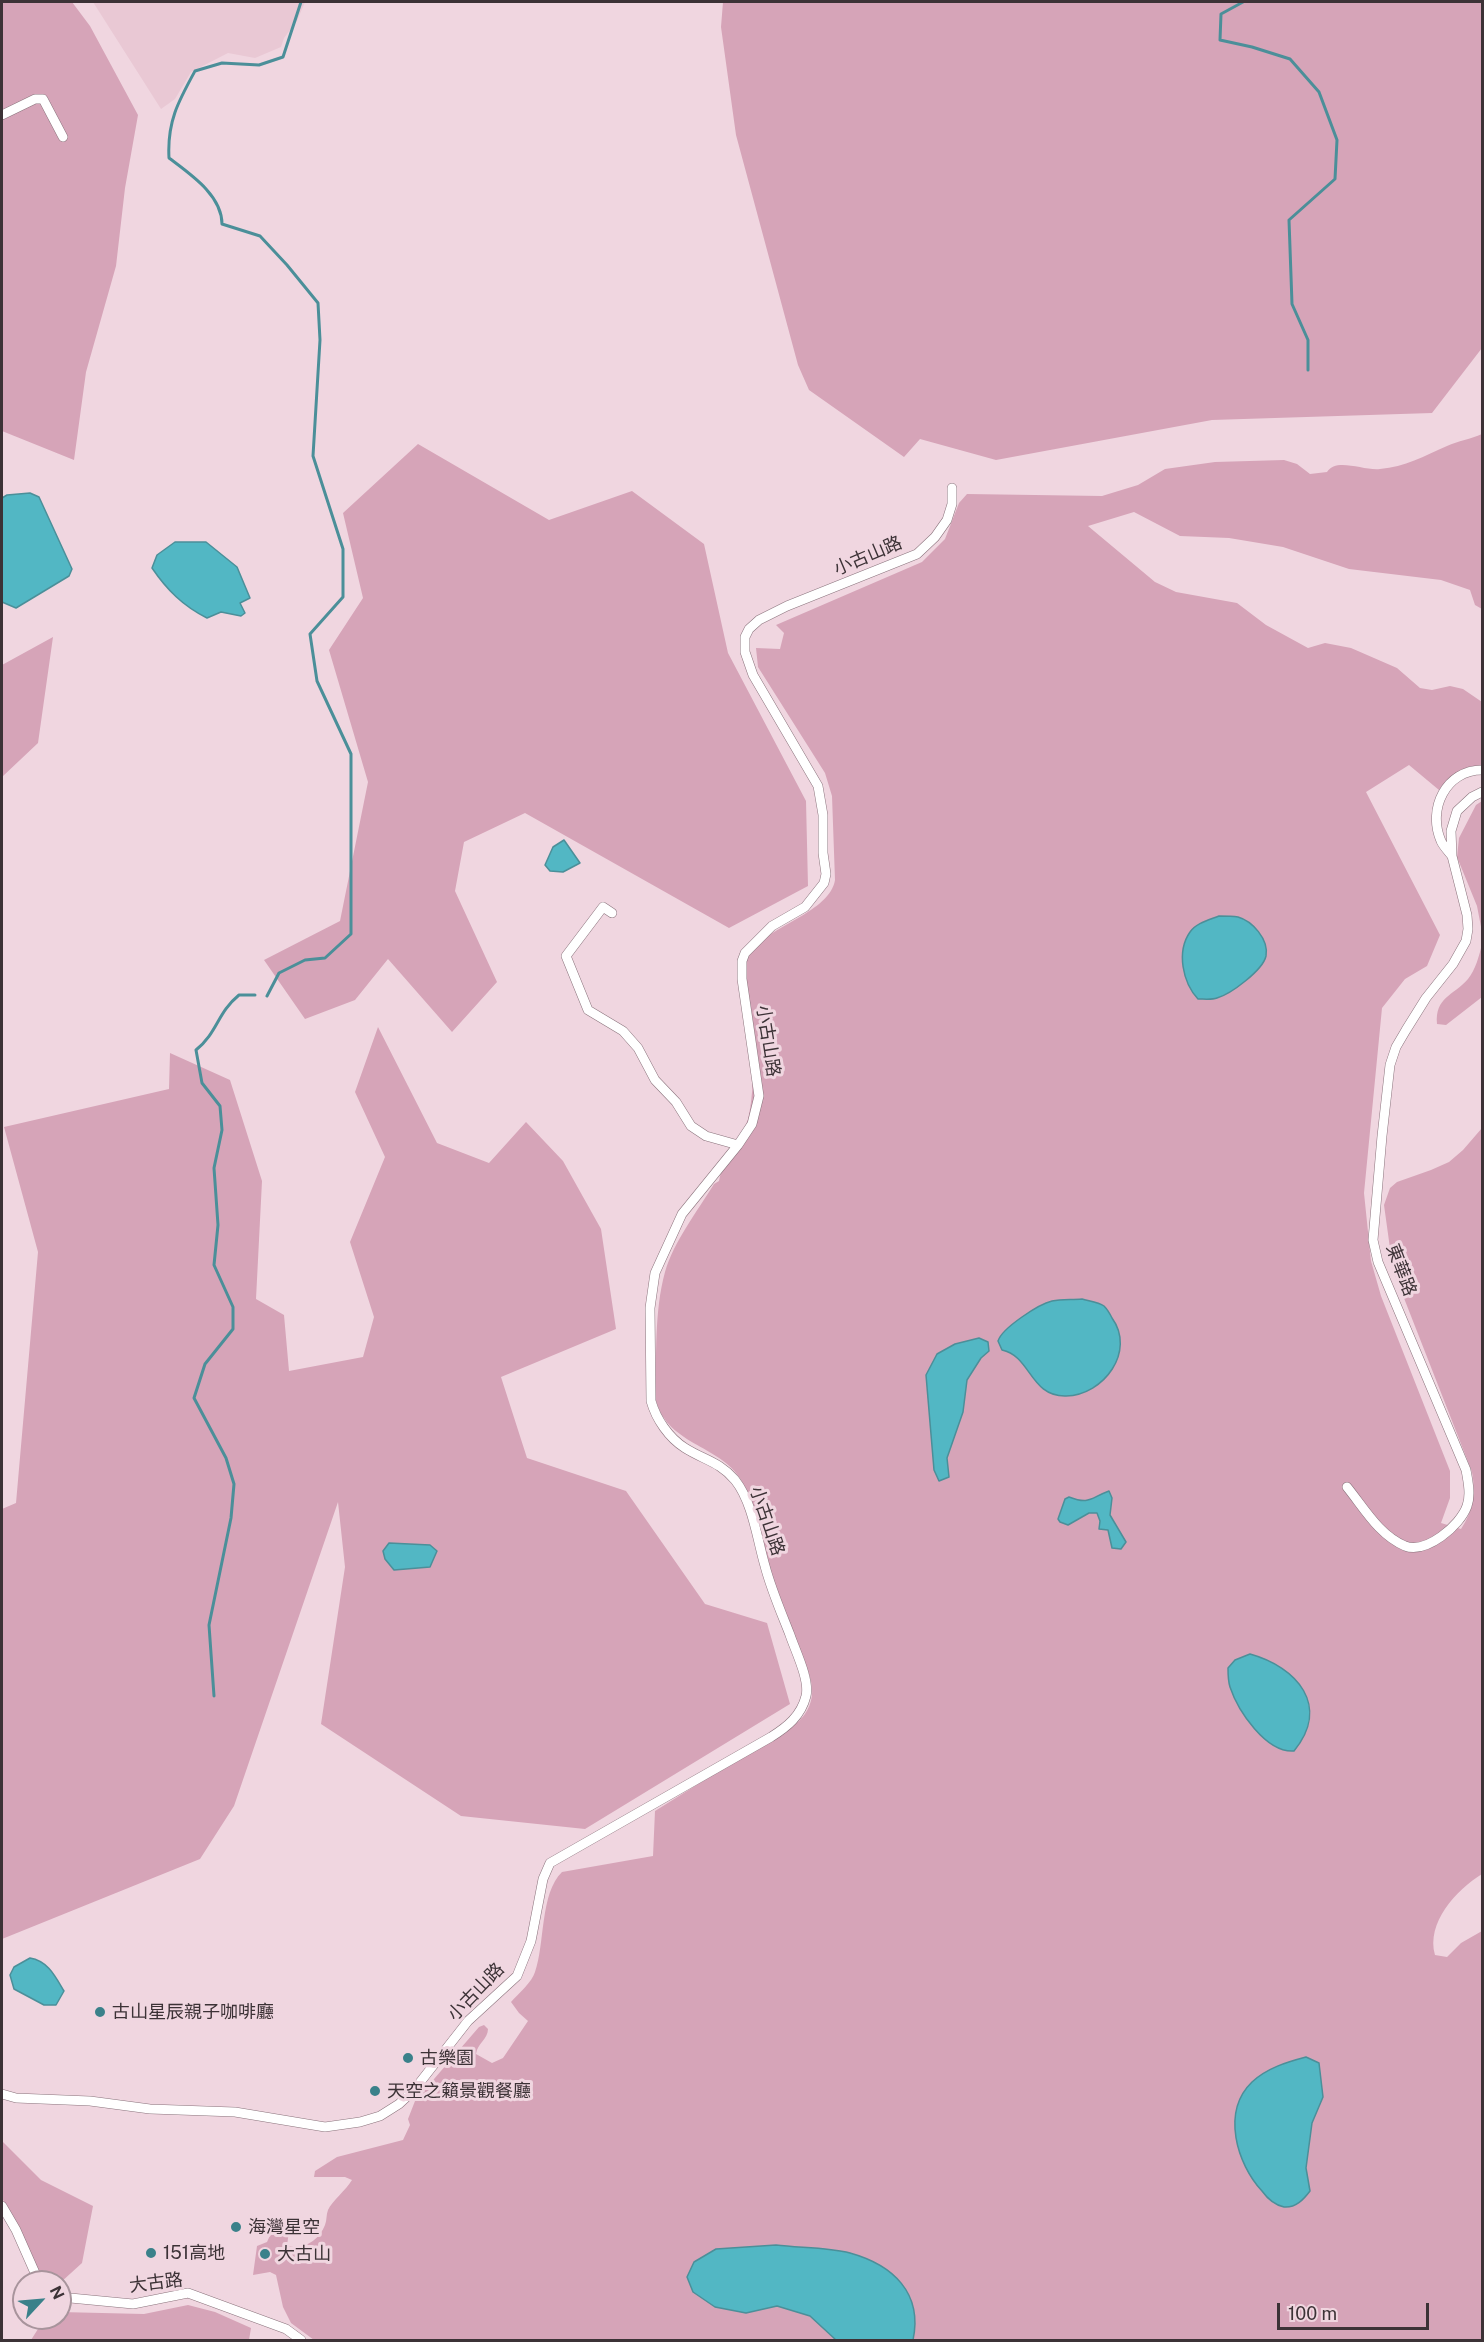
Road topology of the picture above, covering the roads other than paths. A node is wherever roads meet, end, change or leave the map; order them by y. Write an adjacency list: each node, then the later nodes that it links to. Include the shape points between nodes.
1 (2, 115): 2 (street, via 43,99)
2 (63, 137)
3 (952, 488): 8 (street, 小古山路, via 947,520 917,554 787,606 759,620 745,637 745,652 753,675 818,786 826,874 825,883 805,908 772,926 742,961 741,979 759,1096 752,1124)
4 (1482, 770): 6 (street, 東華路, via 1463,774 1447,786 1438,801 1441,841)
5 (1482, 792): 6 (street, 東華路, via 1456,811 1451,831)
6 (1452, 856): 9 (street, 東華路, via 1468,929 1466,941 1426,998 1396,1047 1390,1065 1373,1240 1378,1262 1466,1470 1467,1507 1440,1538 1426,1546 1408,1547 1387,1536)
7 (612, 913): 8 (street, via 603,907 566,956 588,1010 622,1031 638,1048 655,1080 691,1126 706,1136)
8 (738, 1144): 10 (street, 小古山路, via 682,1214 655,1273 650,1308 651,1401 659,1422 684,1448 716,1462 735,1481 752,1516 765,1569 803,1671 807,1695 789,1725 550,1863 543,1879 531,1941 517,1976 468,2021 414,2090 380,2116 325,2127 235,2112 150,2109)
9 (1347, 1486)
10 (2, 2094)
11 (2, 2206): 12 (street)
12 (34, 2270)
13 (72, 2298): 14 (street, 大古路, via 133,2304 188,2293 286,2329)
14 (301, 2340)

